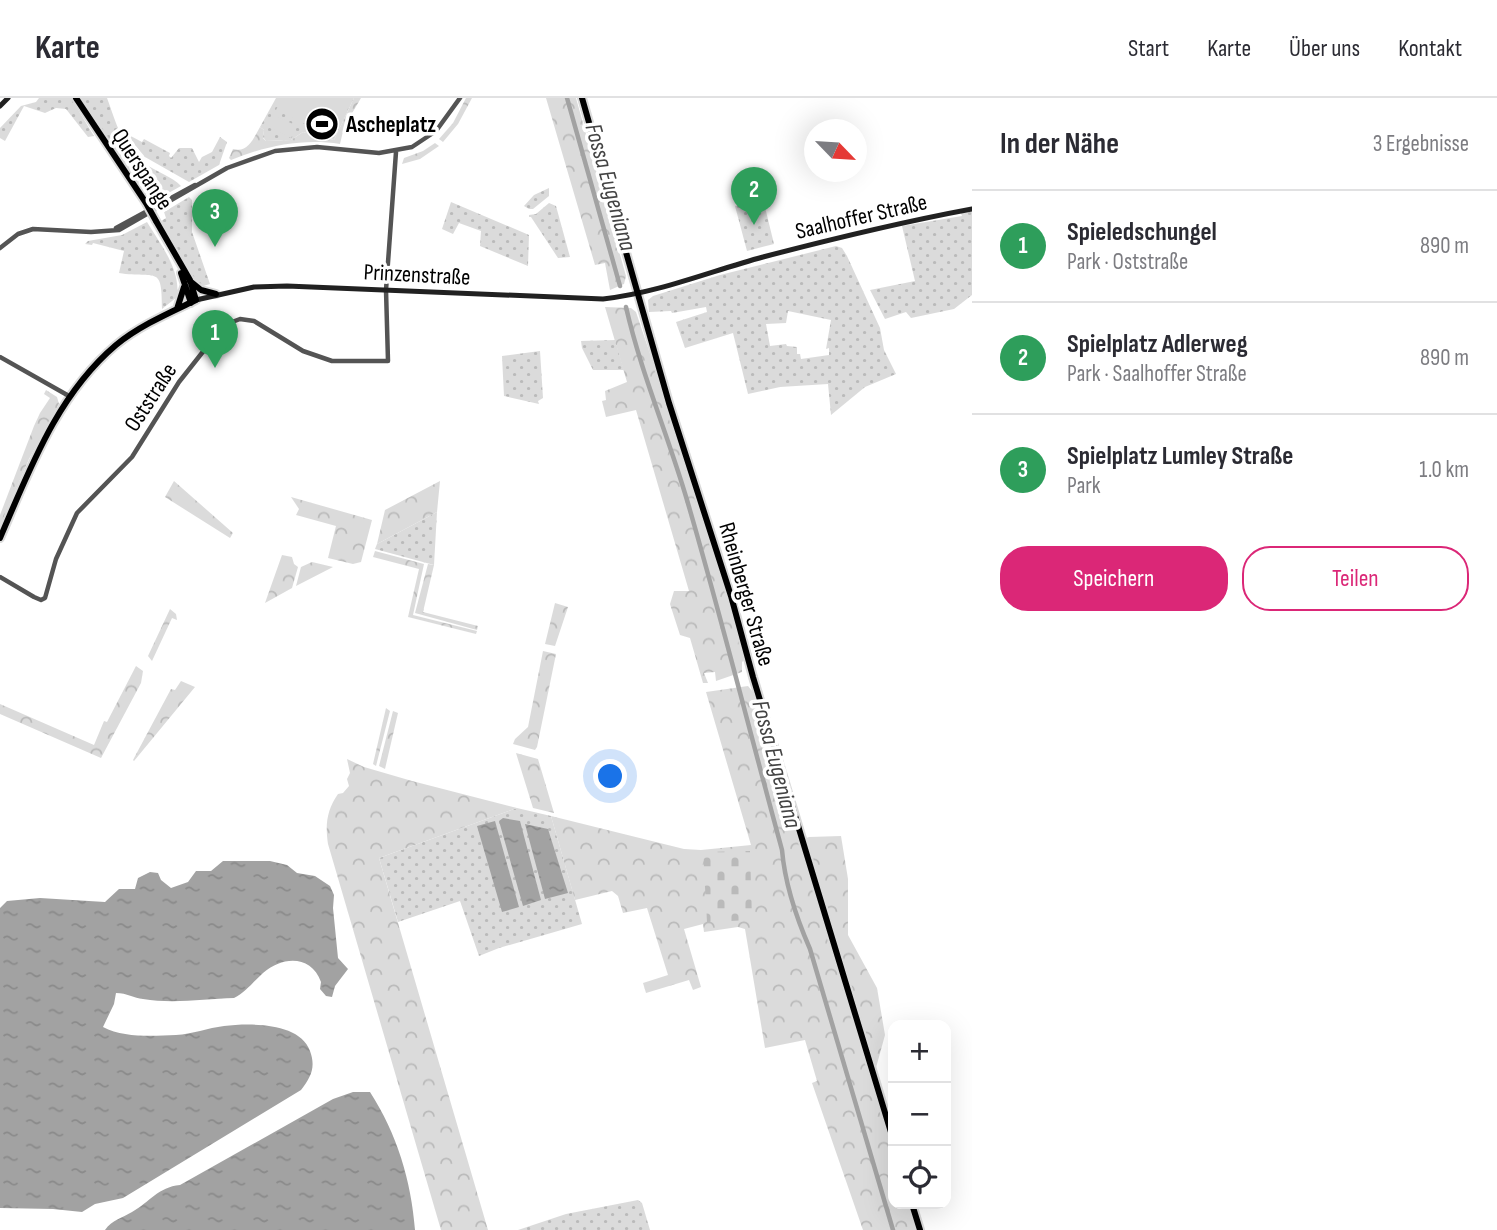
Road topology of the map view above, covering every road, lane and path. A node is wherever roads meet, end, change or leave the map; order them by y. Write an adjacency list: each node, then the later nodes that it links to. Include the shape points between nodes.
1 (8, 98): 5 (main road)
2 (76, 98): 9 (main road, Querspange, bridge, via 146,203)
3 (460, 98): 6 (street, via 431,136)
4 (582, 98): 11 (main road, Rheinberger Straße)
5 (0, 106)
6 (396, 152): 8 (street, via 317,147 256,156 127,227 81,232 33,229); 10 (street)
7 (972, 209): 11 (main road, Saalhoffer Straße, via 915,219)
8 (0, 248)
9 (187, 281): 12 (main road); 13 (main road, Querspange); 14 (main road)
10 (386, 290): 11 (main road, Prinzenstraße, via 597,299); 12 (main road, Prinzenstraße, via 268,286); 18 (street, Oststraße, via 388,361 332,361 303,352 254,321 240,319 227,324 179,382 132,457 77,513 56,559 46,596 41,600)
11 (637, 292): 19 (main road, Rheinberger Straße)
12 (216, 294): 13 (main road, Prinzenstraße)
13 (194, 302): 14 (main road)
14 (177, 309): 16 (main road, via 118,344)
15 (0, 357): 16 (street)
16 (69, 396): 17 (main road)
17 (0, 538)
18 (0, 577)
19 (888, 1122)
20 (914, 1209): 21 (main road)
21 (920, 1230)

